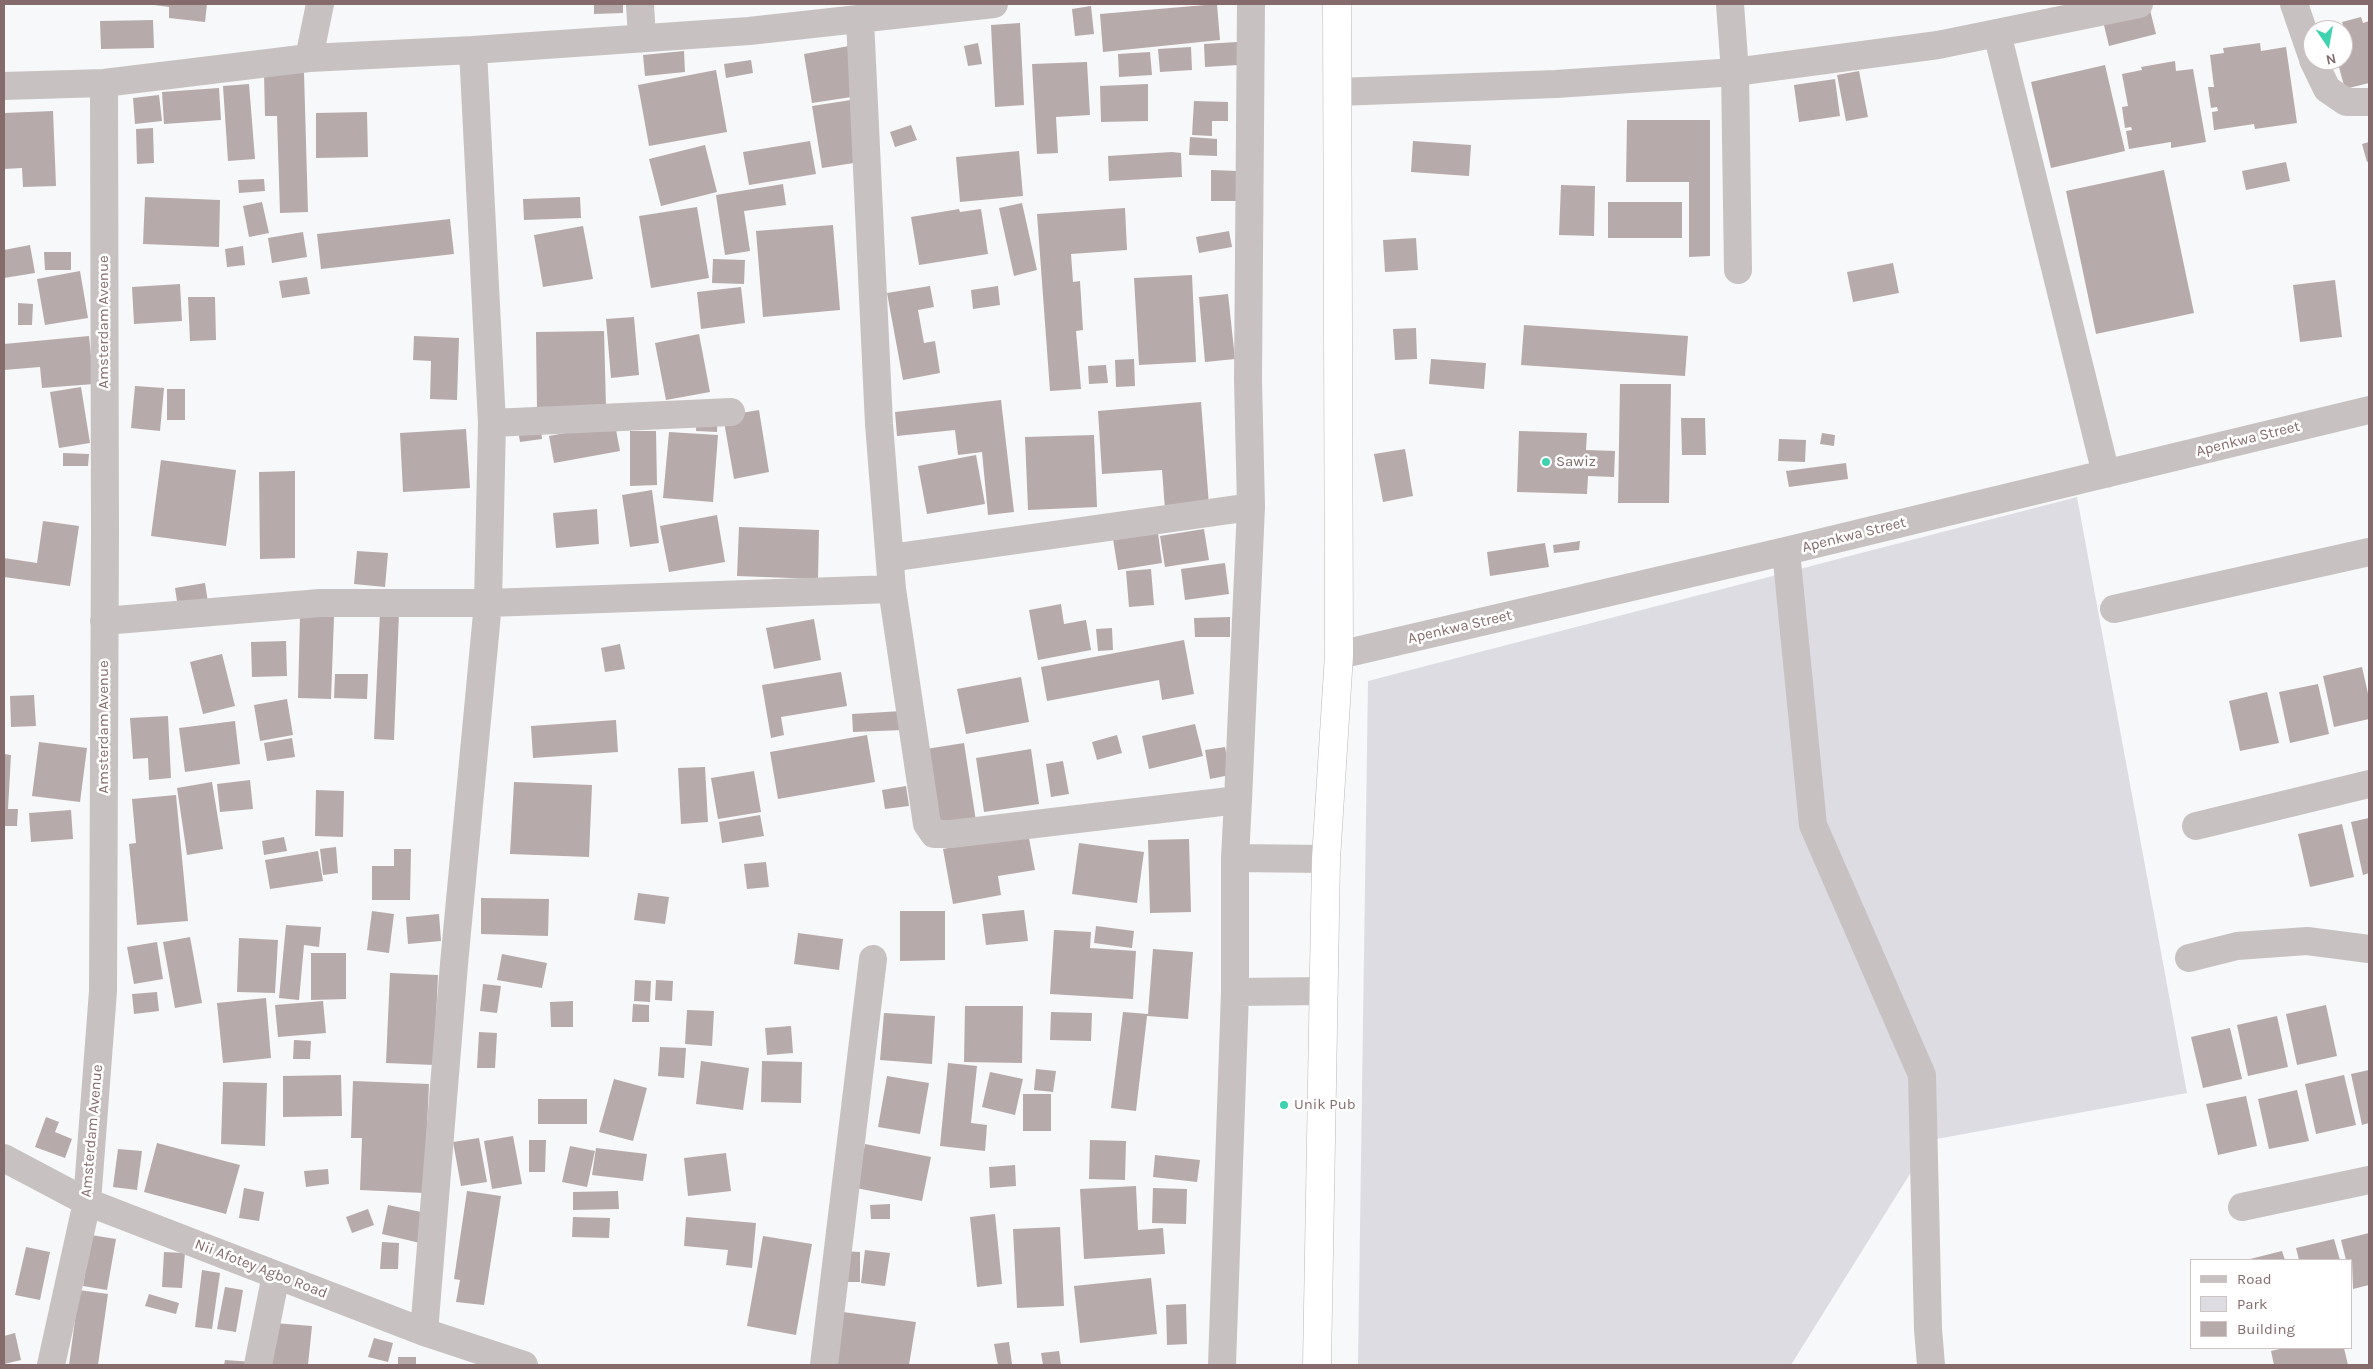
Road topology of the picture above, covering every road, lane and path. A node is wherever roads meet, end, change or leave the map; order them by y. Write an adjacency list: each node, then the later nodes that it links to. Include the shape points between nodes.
1 (320, 4): 15 (street)
2 (640, 4): 13 (street)
3 (994, 4): 9 (street)
4 (1251, 4): 27 (street, via 1248,379)
5 (1337, 4): 20 (highway)
6 (1730, 4): 17 (street)
7 (2139, 4): 12 (street)
8 (2294, 4): 11 (street)
9 (892, 10): 10 (street)
10 (860, 20): 13 (street); 30 (street, via 879,424)
11 (2303, 31)
12 (1997, 33): 17 (street, via 1931,46); 26 (street)
13 (642, 38): 14 (street)
14 (473, 50): 15 (street); 25 (street)
15 (309, 58): 18 (street)
16 (2318, 70): 21 (street, via 2327,89 2346,102)
17 (1735, 72): 20 (street, via 1556,84); 22 (street)
18 (104, 83): 19 (street); 34 (street, Amsterdam Avenue)
19 (4, 86)
20 (1338, 92): 35 (highway)
21 (2369, 102)
22 (1738, 270)
23 (2369, 410): 26 (street, Apenkwa Street)
24 (731, 412): 25 (street)
25 (492, 423): 32 (street)
26 (2106, 474): 28 (street, Apenkwa Street)
27 (1251, 507): 30 (street); 37 (street)
28 (1786, 551): 35 (street, Apenkwa Street); 58 (street, via 1814,825 1922,1076)
29 (2369, 552): 33 (street)
30 (890, 558): 31 (street)
31 (892, 588): 32 (street); 37 (street, via 924,812 934,834)
32 (488, 603): 34 (street, via 320,603); 51 (street)
33 (2114, 609)
34 (104, 621): 48 (street, Amsterdam Avenue, via 103,991)
35 (1338, 655): 40 (highway)
36 (2369, 784): 38 (street)
37 (1238, 800): 39 (street)
38 (2196, 826)
39 (1235, 858): 40 (street); 45 (street)
40 (1326, 859): 44 (highway)
41 (2369, 949): 42 (street, via 2307,942 2237,946)
42 (2189, 958)
43 (873, 959): 55 (street)
44 (1324, 991): 45 (street); 57 (highway)
45 (1235, 992): 56 (street)
46 (4, 1158): 48 (street, Nii Afotey Agbo Road)
47 (2369, 1180): 49 (street)
48 (87, 1202): 50 (street, Nii Afotey Agbo Road); 52 (street, Amsterdam Avenue)
49 (2242, 1207)
50 (276, 1276): 51 (street, Nii Afotey Agbo Road); 53 (street)
51 (424, 1332): 54 (street, Nii Afotey Agbo Road)
52 (51, 1365)
53 (258, 1365)
54 (524, 1365)
55 (824, 1365)
56 (1222, 1365)
57 (1317, 1365)
58 (1930, 1365)

